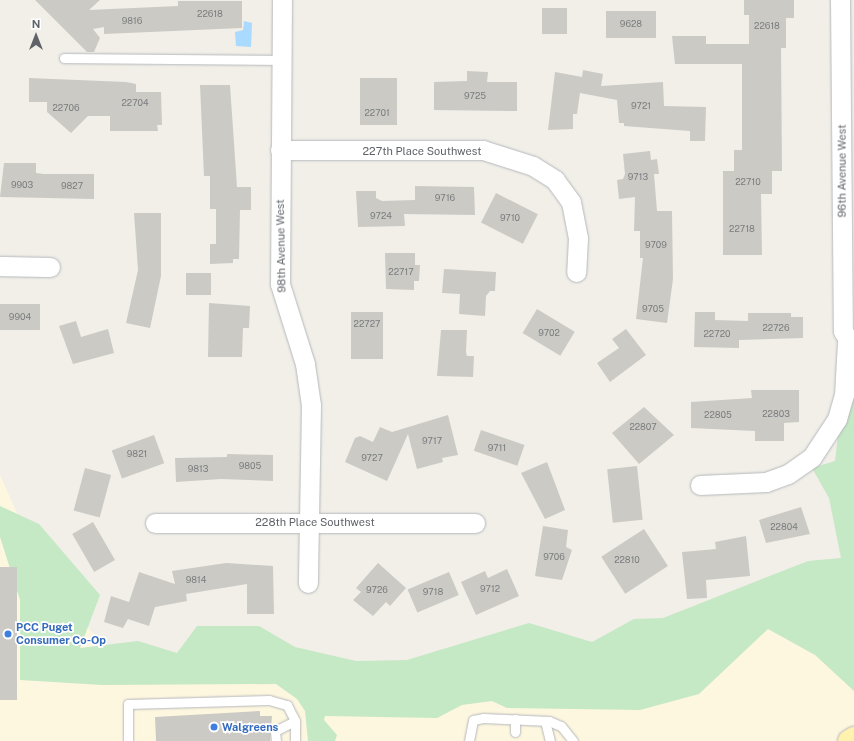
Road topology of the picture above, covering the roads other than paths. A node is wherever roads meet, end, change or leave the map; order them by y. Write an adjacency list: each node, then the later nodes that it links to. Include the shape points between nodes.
1 (282, 0): 4 (street, 98th Avenue West)
2 (840, 0): 9 (street, 96th Avenue West, via 843,331)
3 (64, 58): 4 (lane)
4 (281, 60): 5 (street, 98th Avenue West)
5 (280, 150): 8 (street, 227th Place Southwest, via 483,150 533,166 555,180 571,202 578,238); 11 (street, 98th Avenue West, via 280,284 305,364 311,405)
6 (0, 266): 7 (street)
7 (50, 267)
8 (576, 272)
9 (850, 345): 10 (street, 96th Avenue West, via 844,395 837,419 812,457 788,474 766,482)
10 (700, 485)
11 (311, 521): 12 (street, 228th Place Southwest); 13 (street, 228th Place Southwest); 14 (street, 98th Avenue West)
12 (155, 523)
13 (475, 523)
14 (308, 583)
15 (515, 719): 17 (lane); 18 (lane); 23 (lane, via 473,720)
16 (295, 721): 20 (lane, via 287,705 269,700 128,704); 21 (lane, via 275,731); 22 (lane)
17 (545, 721): 24 (lane); 25 (lane, via 561,726)
18 (515, 732)
19 (854, 738): 26 (main road)
20 (128, 741)
21 (276, 741)
22 (295, 741)
23 (469, 741)
24 (550, 741)
25 (573, 741)
26 (848, 741)

